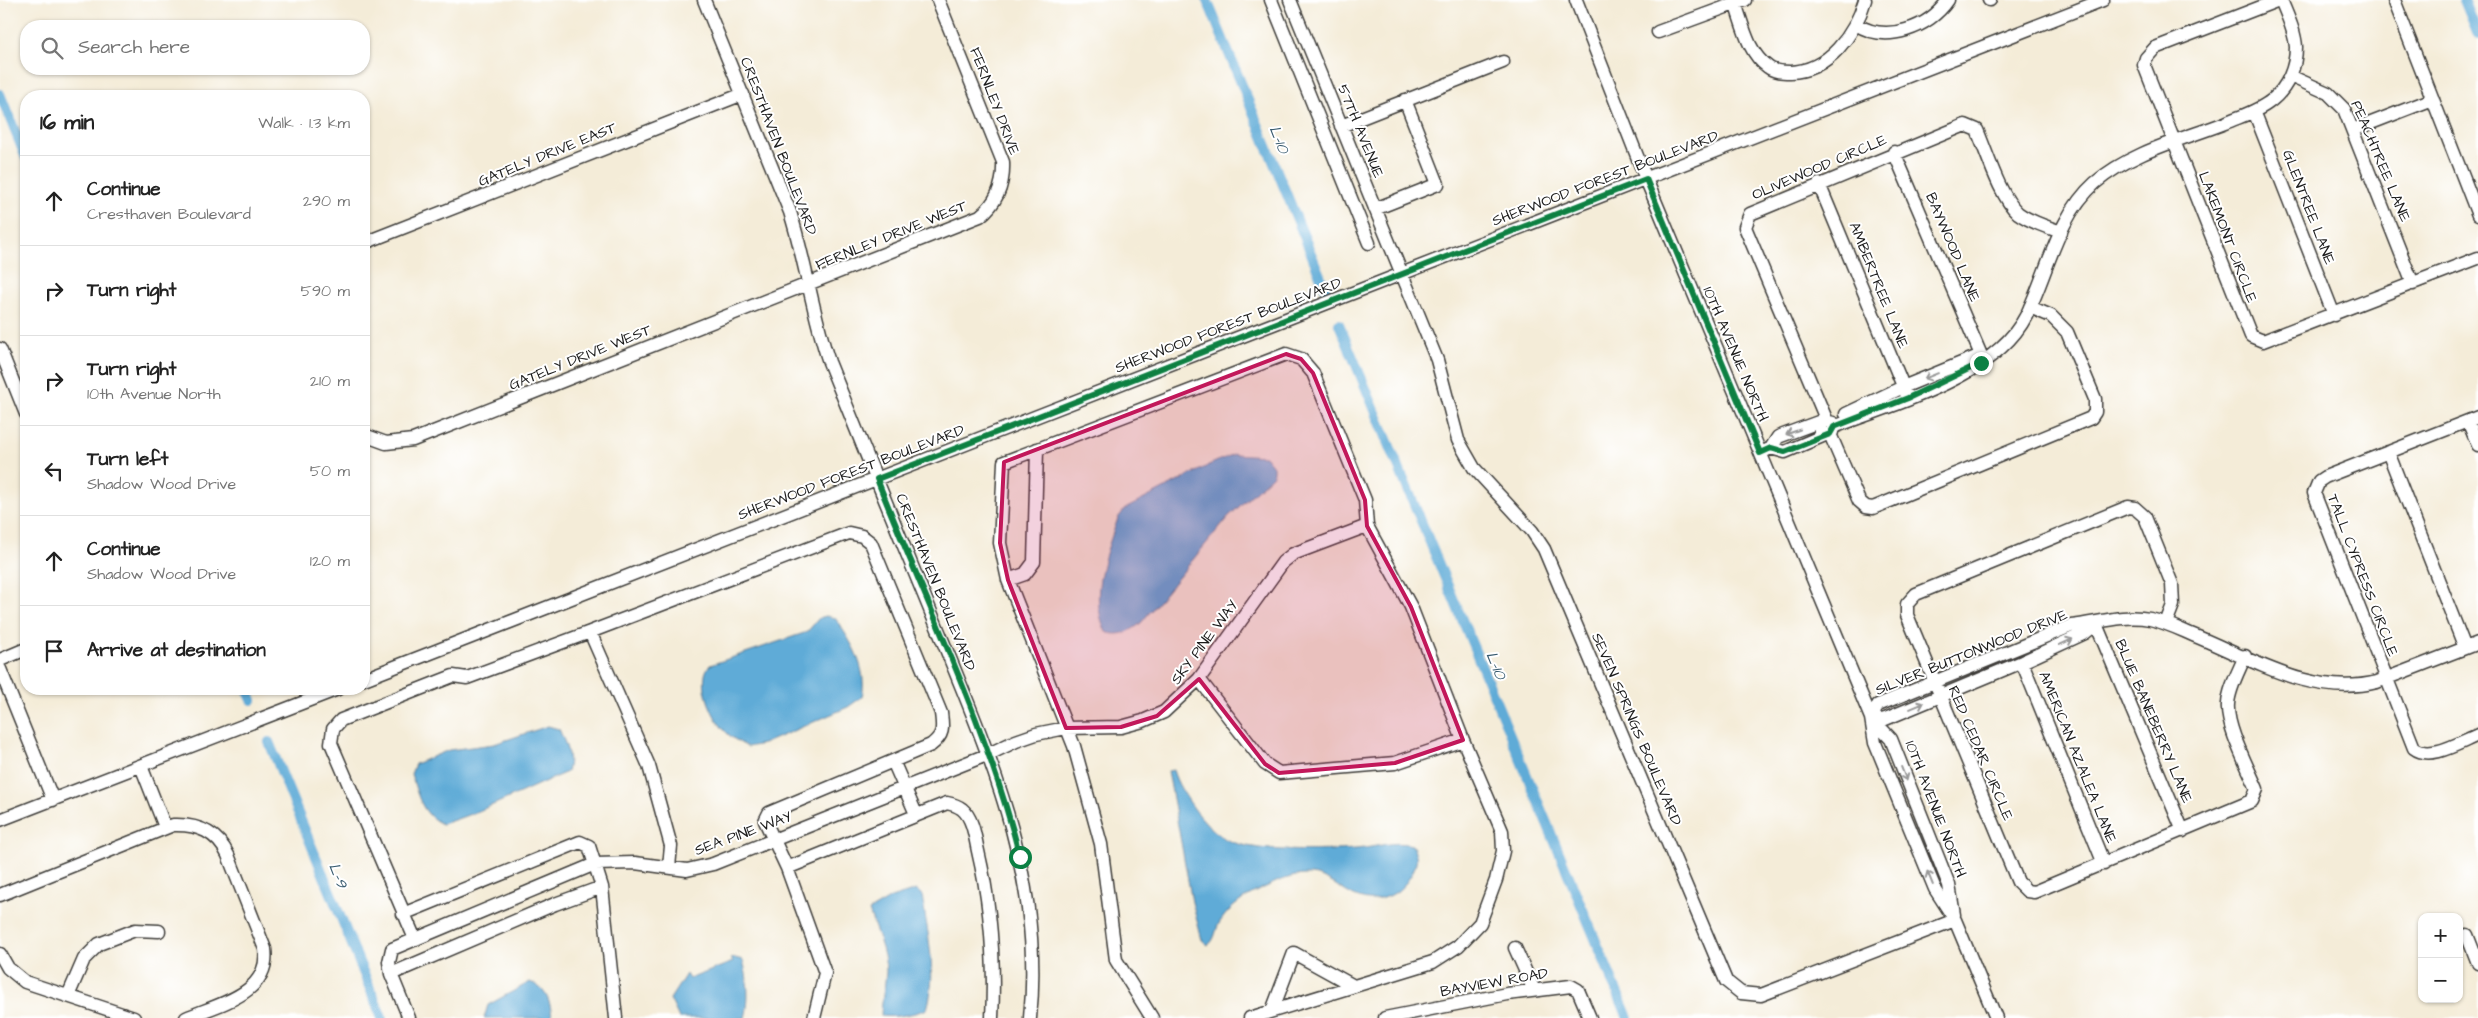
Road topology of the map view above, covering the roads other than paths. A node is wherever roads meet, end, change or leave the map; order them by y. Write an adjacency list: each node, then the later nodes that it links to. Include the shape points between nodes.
1 (704, 0): 16 (street, CRESTHAVEN BOULEVARD)
2 (938, 0): 27 (street, FERNLEY DRIVE, via 1001,155 1004,176 1001,189)
3 (1271, 0): 31 (street)
4 (1290, 0): 20 (street, 57TH AVENUE)
5 (1576, 0): 24 (street, 10TH AVENUE NORTH)
6 (1865, 0): 12 (street)
7 (1948, 0): 12 (street, via 1931,17 1907,30 1880,34)
8 (2103, 0): 24 (street, SHERWOOD FOREST BOULEVARD)
9 (2280, 0): 15 (street, via 2295,40); 22 (street, LAKEMONT CIRCLE, via 2150,52 2144,64)
10 (2394, 0): 17 (street)
11 (1740, 2): 12 (street, via 1752,49 1766,66 1776,71 1802,70 1822,62 1839,48); 13 (street)
12 (1856, 24)
13 (1658, 32)
14 (1503, 62): 18 (street)
15 (2290, 76): 19 (street, via 2273,100); 21 (street, PEACHTREE LANE, via 2334,97 2344,109)
16 (743, 94): 30 (street, GATELY DRIVE EAST); 35 (street, CRESTHAVEN BOULEVARD, via 790,212)
17 (2433, 98): 21 (street); 28 (street)
18 (1405, 100): 20 (street); 26 (street, via 1438,184)
19 (2254, 111): 22 (street); 37 (street, GLENTREE LANE)
20 (1341, 126): 26 (street, 57TH AVENUE)
21 (2353, 130): 34 (street, PEACHTREE LANE)
22 (2174, 142): 29 (street, via 2109,172 2081,199); 37 (street, LAKEMONT CIRCLE, via 2251,336 2264,341)
23 (1894, 152): 25 (street, OLIVEWOOD CIRCLE); 29 (street, OLIVEWOOD CIRCLE, via 1958,126 1971,126 1977,130 2013,208 2025,217); 39 (street, BAYWOOD LANE)
24 (1646, 179): 33 (street, SHERWOOD FOREST BOULEVARD); 47 (street, 10TH AVENUE NORTH)
25 (1819, 184): 40 (street, AMBERTREE LANE); 43 (street, OLIVEWOOD CIRCLE, via 1756,210 1746,220 1745,227)
26 (1375, 209): 33 (street, 57TH AVENUE)
27 (986, 212): 35 (street, FERNLEY DRIVE WEST, via 968,223)
28 (2478, 215)
29 (2061, 232): 36 (street)
30 (370, 241)
31 (1369, 243)
32 (2478, 258): 34 (street, LAKEMONT CIRCLE)
33 (1402, 275): 49 (street, SHERWOOD FOREST BOULEVARD); 89 (street, SEVEN SPRINGS BOULEVARD, via 1437,360 1458,440 1474,468 1532,531 1544,549 1726,981 1742,993 1761,995)
34 (2413, 284): 37 (street, LAKEMONT CIRCLE)
35 (808, 285): 44 (street, GATELY DRIVE WEST, via 413,440 386,443); 49 (street, CRESTHAVEN BOULEVARD, via 826,353)
36 (2030, 307): 39 (street, via 2015,334); 43 (street, OLIVEWOOD CIRCLE, via 2051,316 2066,332 2095,399 2091,418 1873,508 1859,501)
37 (2334, 315)
38 (0, 349): 41 (street)
39 (1987, 354): 40 (street)
40 (1906, 393): 43 (street)
41 (20, 399)
42 (2473, 419): 45 (street); 48 (street, TALL CYPRESS CIRCLE)
43 (1828, 426): 47 (street, via 1785,452)
44 (370, 437)
45 (2478, 445)
46 (1038, 449): 50 (street, via 1286,354 1301,359 1313,373 1365,500); 51 (street, via 1034,562 1025,574); 51 (street, via 1004,462 1000,543)
47 (1765, 450): 68 (street, 10TH AVENUE NORTH)
48 (2388, 452): 56 (street); 64 (street, TALL CYPRESS CIRCLE, via 2325,477 2319,481 2314,493)
49 (877, 479): 62 (street, SHERWOOD FOREST BOULEVARD); 72 (street, CRESTHAVEN BOULEVARD)
50 (1367, 526): 63 (street, SKY PINE WAY, via 1293,554 1283,562); 71 (street, via 1411,607)
51 (1008, 580): 69 (street)
52 (2166, 623): 53 (street, SILVER BUTTONWOOD DRIVE, via 2124,617); 58 (street, SILVER BUTTONWOOD DRIVE); 65 (street, RED CEDAR CIRCLE, via 2173,605 2172,584 2144,517 2135,508 2128,507 1911,598 1907,604 1907,615)
53 (2096, 624): 60 (street, SILVER BUTTONWOOD DRIVE, one-way to 53, via 2085,633); 65 (street, SILVER BUTTONWOOD DRIVE, via 2071,626); 80 (street, BLUE BANEBERRY LANE)
54 (590, 632): 73 (street, via 850,533 862,536 871,544 940,713 943,730 931,745); 84 (street, via 649,766 671,846); 88 (street, via 466,678 453,676 341,720 333,729 331,743)
55 (2478, 643): 56 (street, SILVER BUTTONWOOD DRIVE)
56 (2465, 648): 64 (street, SILVER BUTTONWOOD DRIVE)
57 (20, 652): 59 (street)
58 (2245, 656): 64 (street, SILVER BUTTONWOOD DRIVE, via 2297,679 2323,685 2362,686); 80 (street, RED CEDAR CIRCLE, via 2229,696 2228,709 2230,723 2257,789 2256,795 2246,805)
59 (0, 660)
60 (2022, 662): 67 (street, SILVER BUTTONWOOD DRIVE); 83 (street, AMERICAN AZALEA LANE)
61 (0, 669): 76 (street)
62 (370, 677)
63 (1199, 679): 69 (street, SKY PINE WAY, via 1176,703 1157,716 1114,728); 71 (street, via 1265,764 1279,772 1395,763)
64 (2385, 679): 70 (street, TALL CYPRESS CIRCLE, via 2414,748 2419,752 2433,753)
65 (1934, 682): 67 (street, RED CEDAR CIRCLE); 68 (street, SILVER BUTTONWOOD DRIVE, via 1878,705)
66 (323, 695): 74 (street)
67 (1940, 696): 68 (street, SILVER BUTTONWOOD DRIVE, one-way to 67, via 1883,720); 83 (street, RED CEDAR CIRCLE, via 2022,887 2034,892)
68 (1871, 718): 89 (street, 10TH AVENUE NORTH, via 1890,739 1949,885)
69 (1066, 728): 72 (street, SKY PINE WAY, via 1016,740); 108 (street, via 1101,844 1116,960)
70 (2478, 734)
71 (1463, 740): 97 (street, via 1502,831 1503,851 1480,923 1458,946 1433,962)
72 (989, 754): 75 (street, SEA PINE WAY); 107 (street, CRESTHAVEN BOULEVARD, via 1009,815 1023,876 1031,954)
73 (893, 761): 75 (street); 81 (street, via 769,813 765,821)
74 (141, 766): 76 (street); 79 (street)
75 (905, 788): 77 (street); 81 (street, SEA PINE WAY)
76 (53, 800): 78 (street)
77 (916, 814): 85 (street); 106 (street, via 948,803 960,807 968,816 974,832 989,896 994,986)
78 (0, 820)
79 (165, 827): 87 (street); 102 (street, via 188,825 210,832 220,842 228,855 266,956 264,970 253,987)
80 (2183, 832): 83 (street, RED CEDAR CIRCLE)
81 (774, 841): 84 (street, SEA PINE WAY, via 713,864 687,870); 85 (street)
82 (595, 864): 84 (street, SEA PINE WAY, via 627,862); 86 (street); 88 (street, via 589,846 580,842); 92 (street, SEA PINE WAY)
83 (2104, 864)
84 (669, 867)
85 (787, 868): 105 (street, via 825,972)
86 (602, 887): 96 (street); 104 (street)
87 (0, 895)
88 (403, 914): 92 (street)
89 (1955, 920): 112 (street, 10TH AVENUE NORTH)
90 (159, 931): 99 (street, via 135,930 99,944 84,959)
91 (2467, 935): 95 (street)
92 (415, 939): 96 (street, SEA PINE WAY, via 392,949)
93 (1515, 948): 98 (street)
94 (0, 954): 99 (street, via 19,978)
95 (2478, 963)
96 (391, 974): 103 (street)
97 (1352, 985): 100 (street); 100 (street, via 1294,953)
98 (1534, 990): 110 (street, BAYVIEW ROAD); 111 (street, BAYVIEW ROAD, via 1571,986 1578,990)
99 (68, 996): 101 (street)
100 (1272, 1011): 109 (street)
101 (134, 1018)
102 (186, 1018)
103 (409, 1018)
104 (616, 1018)
105 (814, 1018)
106 (992, 1018)
107 (1030, 1018)
108 (1152, 1018)
109 (1250, 1018)
110 (1385, 1018)
111 (1590, 1018)
112 (1996, 1018)

